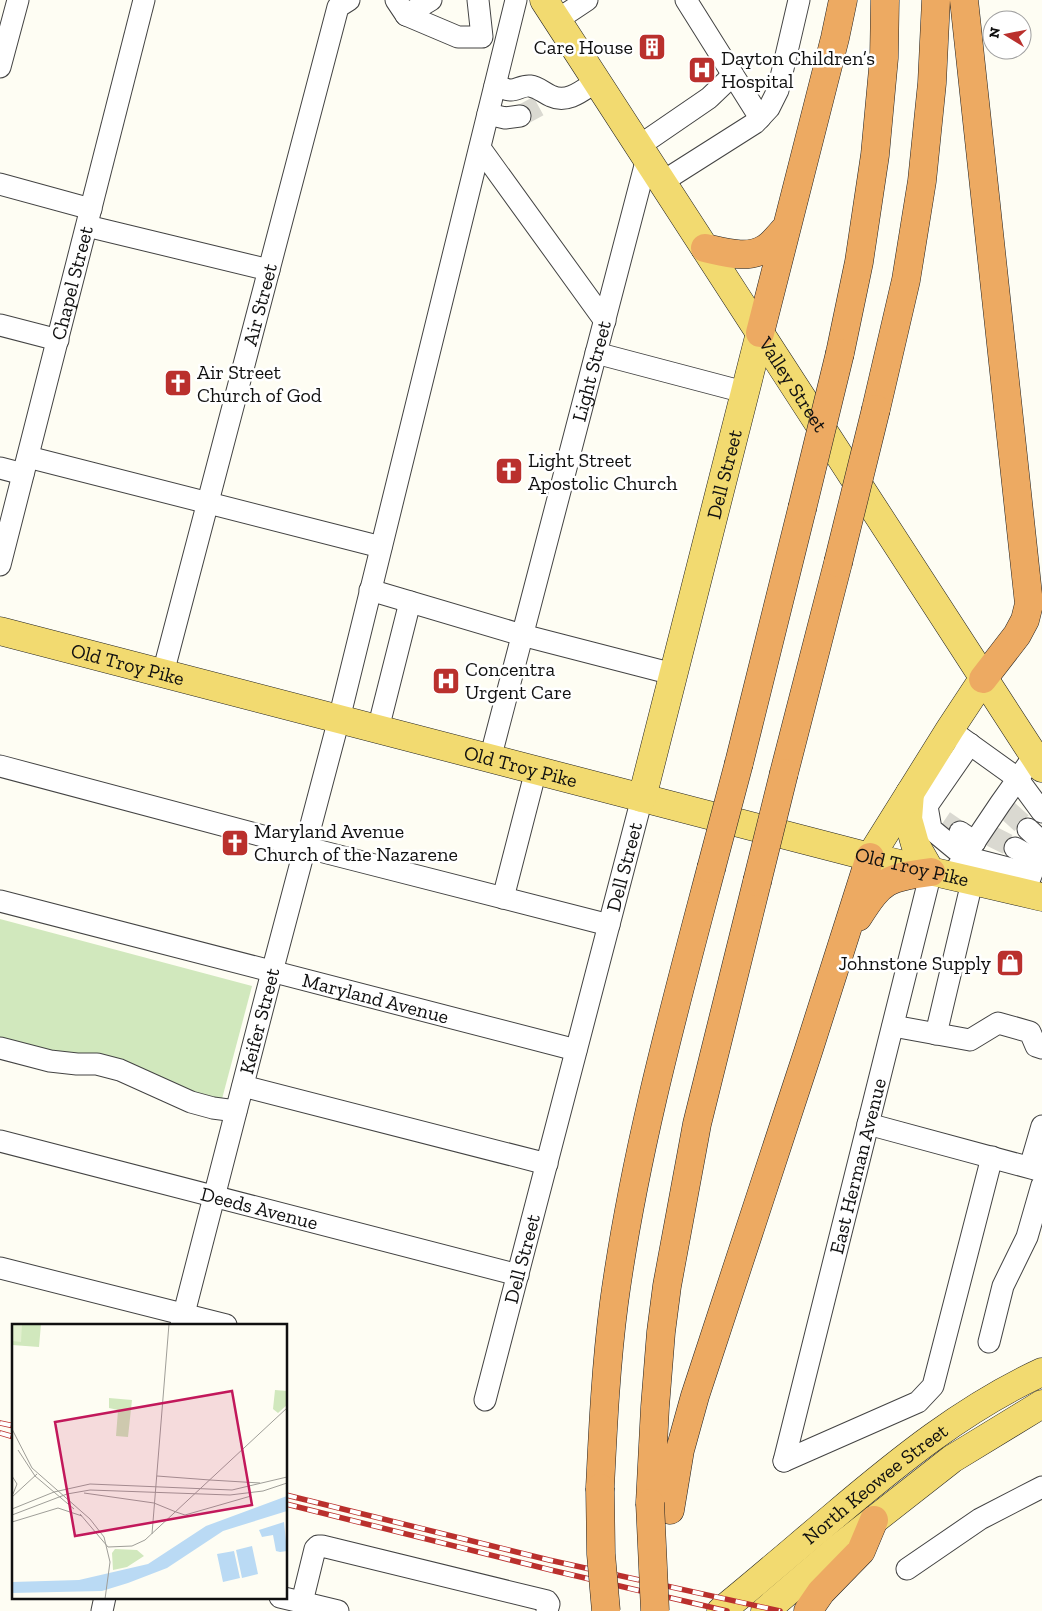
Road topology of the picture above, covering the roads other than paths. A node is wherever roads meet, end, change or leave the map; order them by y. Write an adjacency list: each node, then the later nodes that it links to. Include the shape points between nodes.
1 (18, 0): 18 (street)
2 (431, 0): 14 (street)
3 (478, 0): 16 (street)
4 (516, 0): 17 (street, Keifer Street)
5 (587, 0): 15 (street)
6 (686, 0): 19 (street)
7 (799, 0): 22 (street, via 778,90)
8 (843, 0): 28 (highway)
9 (885, 0): 103 (highway, bridge, via 884,58 875,154 859,262 802,509 664,1049 637,1171 614,1303 600,1488)
10 (936, 0): 94 (highway, bridge, via 922,181 906,280 697,1124 667,1286 655,1407)
11 (964, 0): 48 (highway, via 1029,604 1017,635)
12 (138, 1): 27 (street, Chapel Street)
13 (341, 2): 30 (street, Air Street)
14 (401, 7): 16 (street, via 458,37)
15 (551, 10): 20 (main road, Valley Street)
16 (482, 37): 17 (street)
17 (505, 44): 21 (street, Keifer Street)
18 (0, 67)
19 (733, 75): 22 (street); 24 (street)
20 (597, 81): 21 (street, via 572,97 551,102 550,96 530,86); 24 (main road, Valley Street)
21 (504, 88): 23 (street, Keifer Street, via 505,116)
22 (760, 118): 25 (street)
23 (480, 148): 31 (street); 40 (street, Keifer Street)
24 (643, 152): 25 (main road, Valley Street); 31 (street, Light Street)
25 (662, 182): 29 (main road, Valley Street)
26 (0, 184): 27 (street)
27 (89, 217): 30 (street); 34 (street, Chapel Street)
28 (786, 228): 29 (highway, via 766,248 749,254); 33 (highway)
29 (705, 248): 33 (main road, Valley Street)
30 (269, 270): 39 (street, Air Street)
31 (605, 321): 35 (street, Light Street)
32 (0, 325): 34 (street)
33 (760, 333): 36 (main road, Dell Street); 48 (main road, Valley Street)
34 (58, 340): 37 (street, Chapel Street)
35 (596, 353): 36 (street); 45 (street, Light Street)
36 (744, 392): 47 (main road, Dell Street)
37 (26, 465): 38 (street); 39 (street); 41 (street, Chapel Street)
38 (0, 468)
39 (208, 502): 40 (street); 46 (street, Air Street)
40 (380, 547): 42 (street, Keifer Street)
41 (0, 565)
42 (370, 590): 43 (street); 49 (street, Keifer Street)
43 (410, 602): 45 (street); 50 (street)
44 (0, 631): 46 (main road, Old Troy Pike)
45 (522, 636): 47 (street); 52 (street, Light Street)
46 (163, 673): 49 (main road, Old Troy Pike)
47 (673, 674): 58 (main road, Dell Street)
48 (983, 679): 51 (main road); 53 (main road, Valley Street)
49 (339, 719): 50 (main road, Old Troy Pike); 60 (street, Keifer Street)
50 (378, 729): 52 (main road, Old Troy Pike)
51 (960, 736): 56 (street); 57 (main road); 61 (street, via 927,806)
52 (490, 759): 55 (main road, Old Troy Pike)
53 (1038, 762): 56 (street)
54 (0, 766): 60 (street)
55 (536, 770): 58 (main road, Old Troy Pike); 65 (street)
56 (1017, 778): 59 (street); 61 (street, via 1003,806)
57 (910, 793): 61 (main road, via 908,819 915,844); 63 (main road)
58 (642, 798): 63 (main road, Old Troy Pike); 67 (street, Dell Street)
59 (1042, 812)
60 (304, 847): 65 (street); 69 (street, Keifer Street)
61 (960, 847): 63 (main road, Old Troy Pike); 64 (main road, Old Troy Pike); 68 (highway, via 883,884); 70 (street, East Herman Avenue); 71 (street)
62 (1015, 848): 64 (street)
63 (870, 857): 68 (highway)
64 (1035, 863)
65 (503, 898): 67 (street)
66 (0, 901): 69 (street, Maryland Avenue)
67 (609, 925): 74 (street, Dell Street)
68 (846, 935): 94 (highway)
69 (272, 972): 74 (street, Maryland Avenue); 75 (street, Keifer Street)
70 (893, 1026): 71 (street); 77 (street, East Herman Avenue)
71 (936, 1034): 73 (street, via 970,1040 998,1023 1030,1032 1036,1046)
72 (0, 1048): 76 (street, via 50,1061 97,1064 120,1070 191,1102)
73 (1042, 1048)
74 (576, 1050): 81 (street, Dell Street)
75 (243, 1086): 76 (street, Keifer Street); 81 (street)
76 (236, 1111): 84 (street, Keifer Street)
77 (868, 1124): 80 (street); 80 (street, East Herman Avenue, via 784,1461 918,1402 933,1386)
78 (1042, 1126): 82 (street)
79 (0, 1141): 84 (street, Deeds Avenue)
80 (992, 1157): 82 (street)
81 (547, 1164): 86 (street, Dell Street)
82 (1036, 1169)
83 (1042, 1185): 89 (street, via 1027,1237 1003,1286)
84 (215, 1196): 86 (street, Deeds Avenue); 87 (street, Keifer Street)
85 (0, 1268): 87 (street)
86 (518, 1275): 91 (street, Dell Street)
87 (183, 1319): 88 (street)
88 (219, 1324)
89 (989, 1342)
90 (1042, 1372): 105 (main road, North Keowee Street, via 985,1402 913,1451)
91 (486, 1400)
92 (1042, 1404): 95 (main road, North Keowee Street, via 952,1459)
93 (1042, 1487): 96 (street, via 980,1519)
94 (660, 1507): 104 (highway, bridge)
95 (874, 1520): 106 (main road, North Keowee Street); 107 (highway, via 861,1551 821,1592)
96 (907, 1569)
97 (105, 1598): 100 (street)
98 (284, 1598): 99 (street)
99 (302, 1602): 101 (street); 102 (street, via 315,1549 322,1546 547,1601)
100 (102, 1611)
101 (338, 1611)
102 (548, 1611)
103 (606, 1611)
104 (656, 1611)
105 (721, 1611)
106 (765, 1611)
107 (808, 1611)

